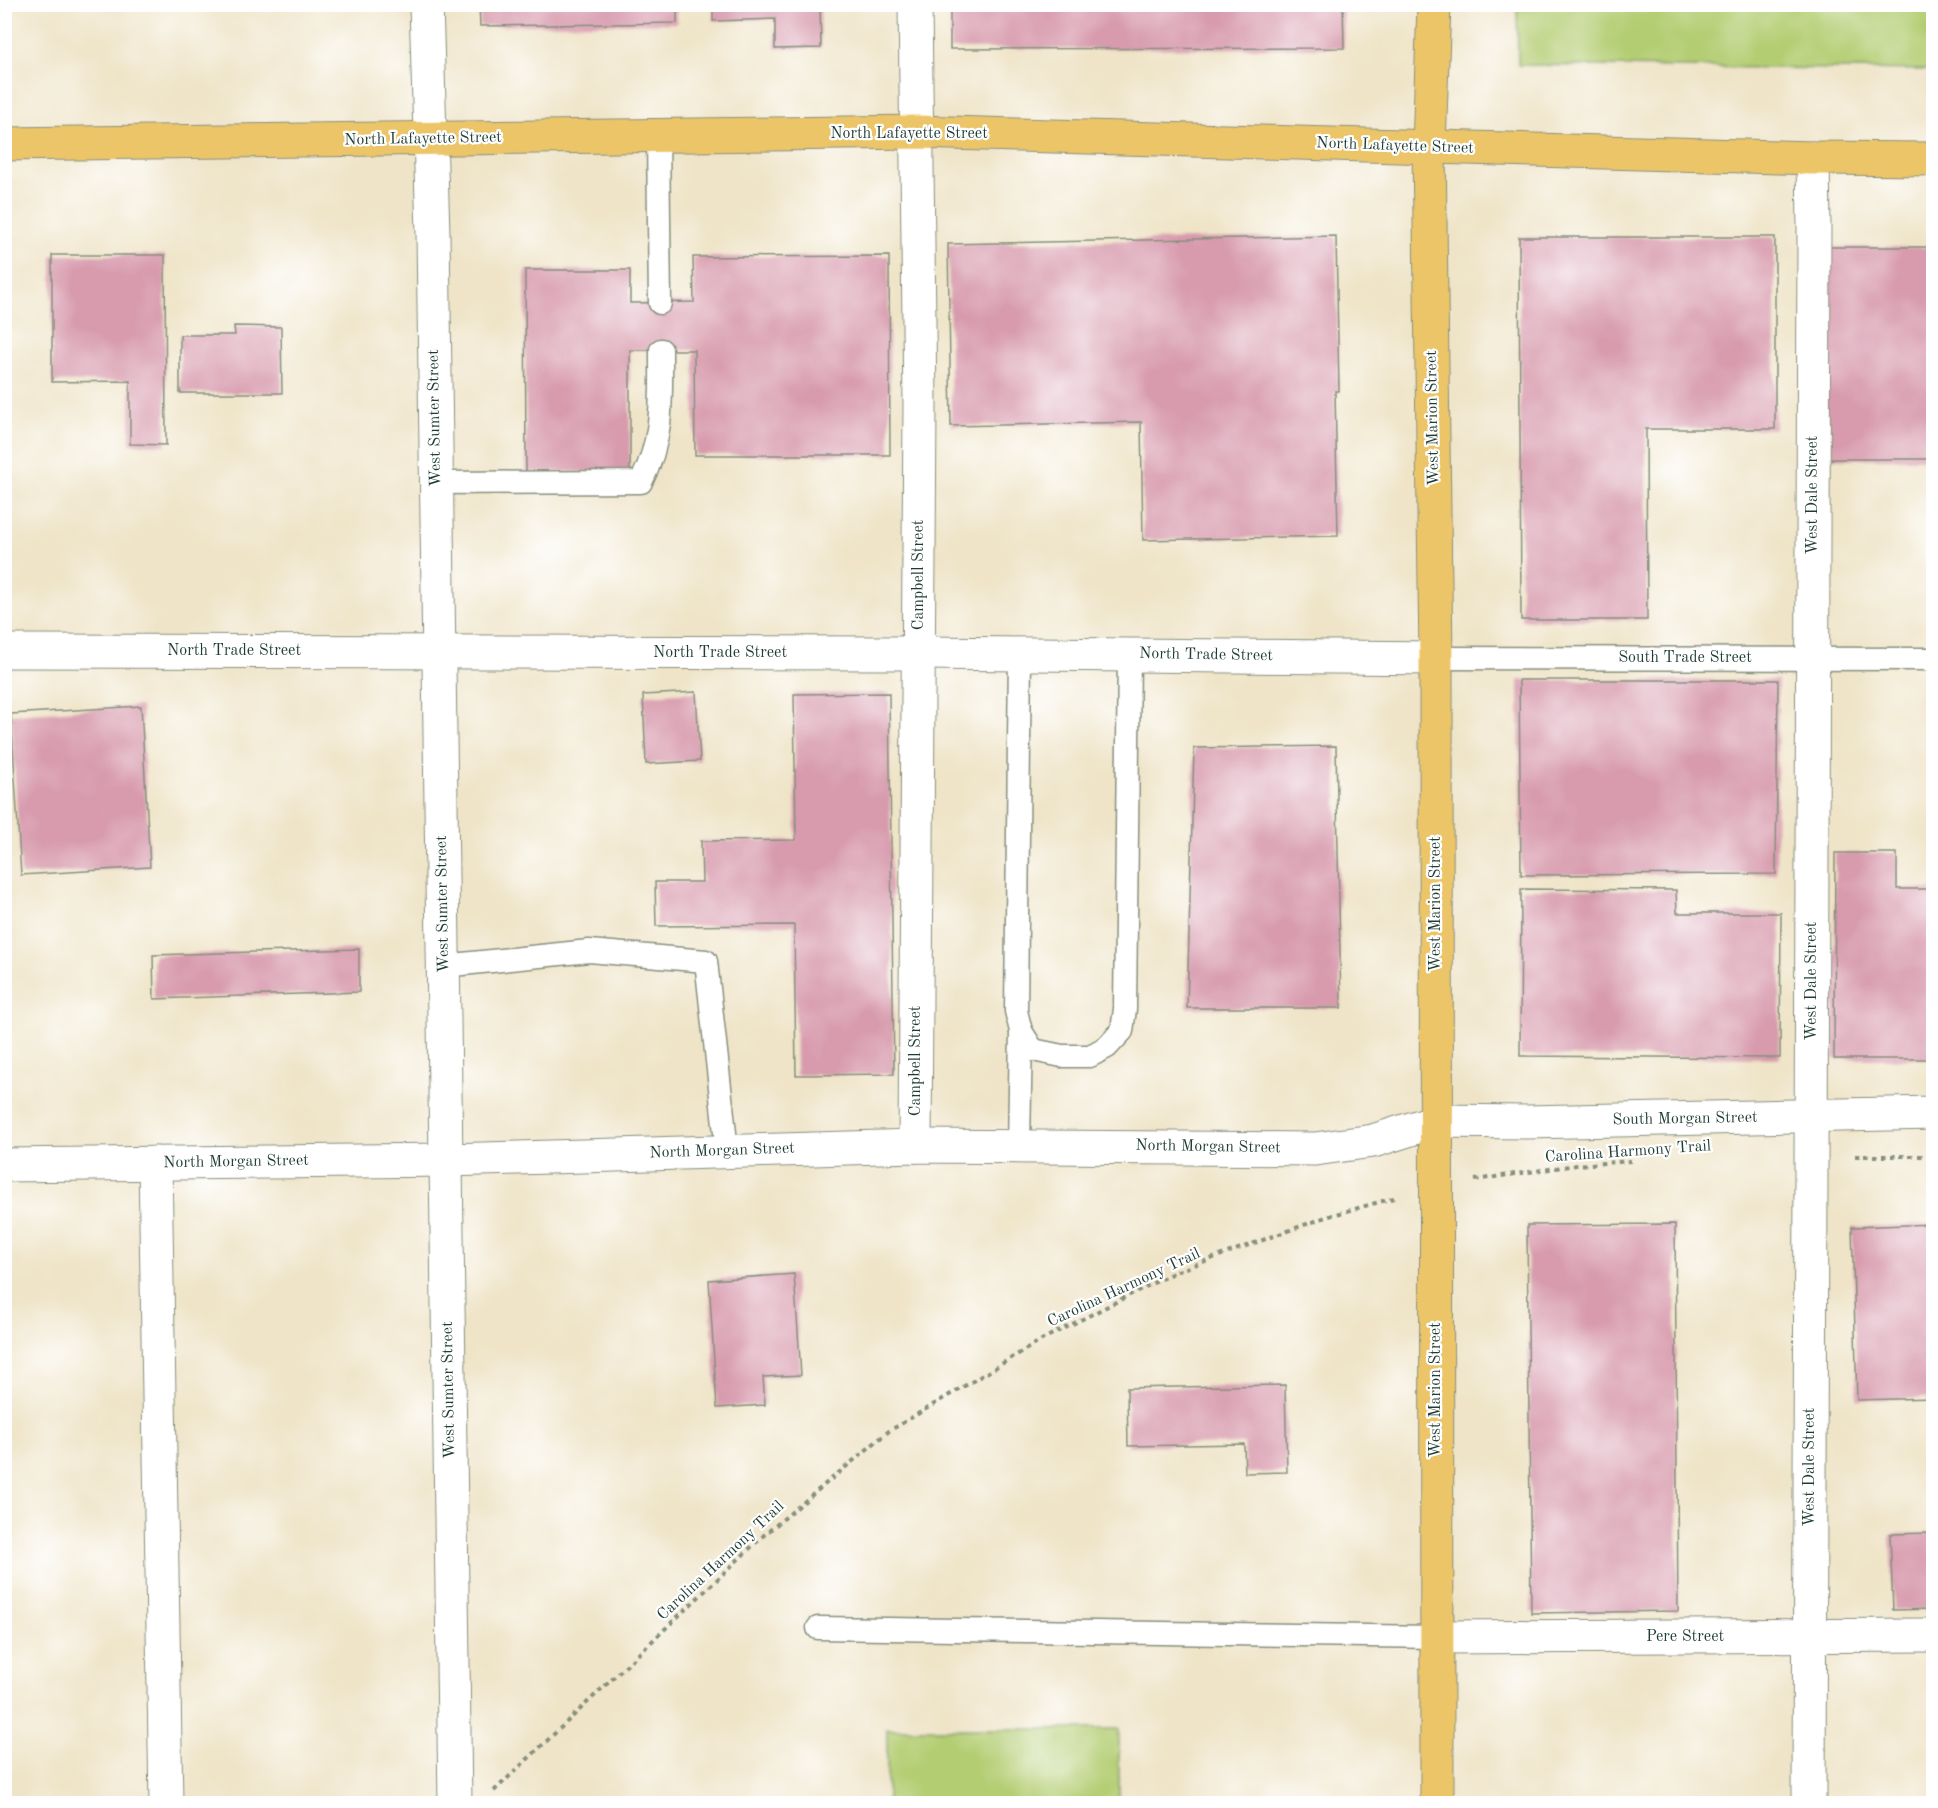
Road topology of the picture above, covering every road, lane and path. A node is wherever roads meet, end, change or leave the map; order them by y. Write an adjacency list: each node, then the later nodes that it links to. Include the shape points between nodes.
1 (426, 4): 6 (street, West Sumter Street)
2 (915, 4): 4 (street, Campbell Street)
3 (1434, 4): 8 (main road, West Marion Street)
4 (917, 132): 5 (main road, North Lafayette Street); 8 (main road, North Lafayette Street); 16 (street, Campbell Street)
5 (658, 136): 6 (main road, North Lafayette Street); 11 (lane)
6 (431, 140): 7 (main road, North Lafayette Street); 13 (street, West Sumter Street)
7 (4, 144)
8 (1429, 147): 9 (main road, North Lafayette Street); 19 (main road, West Marion Street)
9 (1813, 158): 10 (main road, North Lafayette Street); 20 (street, West Dale Street)
10 (1934, 159)
11 (660, 303)
12 (661, 350): 13 (lane, via 662,410 657,443 641,482)
13 (436, 483): 15 (street, West Sumter Street)
14 (4, 651): 15 (street, North Trade Street)
15 (439, 652): 16 (street, North Trade Street); 22 (street, West Sumter Street)
16 (919, 653): 17 (street, North Trade Street); 27 (street, Campbell Street)
17 (1020, 654): 18 (street, North Trade Street); 23 (lane, via 1016,1011)
18 (1129, 655): 19 (street, North Trade Street); 23 (lane, via 1122,1031 1107,1047 1090,1056 1062,1056 1033,1050)
19 (1436, 658): 20 (lane, South Trade Street); 26 (main road, West Marion Street)
20 (1812, 658): 21 (lane, South Trade Street); 25 (street, West Dale Street)
21 (1934, 658)
22 (443, 966): 29 (lane, via 589,951 706,960); 32 (street, West Sumter Street)
23 (1021, 1031): 28 (lane)
24 (1934, 1113): 25 (street, South Morgan Street)
25 (1811, 1116): 26 (street, South Morgan Street); 30 (street, West Dale Street)
26 (1436, 1122): 28 (street, North Morgan Street, via 1373,1142 1315,1149); 36 (main road, West Marion Street)
27 (915, 1146): 28 (street, North Morgan Street); 29 (street, North Morgan Street)
28 (1019, 1146)
29 (727, 1151): 32 (street, North Morgan Street)
30 (1811, 1156): 31 (path); 39 (street, West Dale Street)
31 (1934, 1156)
32 (447, 1160): 34 (street, North Morgan Street); 43 (street, West Sumter Street)
33 (1636, 1161): 36 (path, Carolina Harmony Trail, via 1576,1165)
34 (155, 1163): 35 (street, North Morgan Street); 42 (street)
35 (4, 1165)
36 (1436, 1186): 40 (main road, West Marion Street); 41 (path, Carolina Harmony Trail, via 1326,1217 1175,1272 1045,1338 889,1431 764,1535)
37 (818, 1628): 40 (lane)
38 (1934, 1635): 39 (street, Pere Street)
39 (1810, 1636): 40 (street, Pere Street); 45 (street, West Dale Street)
40 (1437, 1637): 44 (main road, West Marion Street)
41 (489, 1795)
42 (166, 1803)
43 (454, 1803)
44 (1437, 1803)
45 (1809, 1803)

